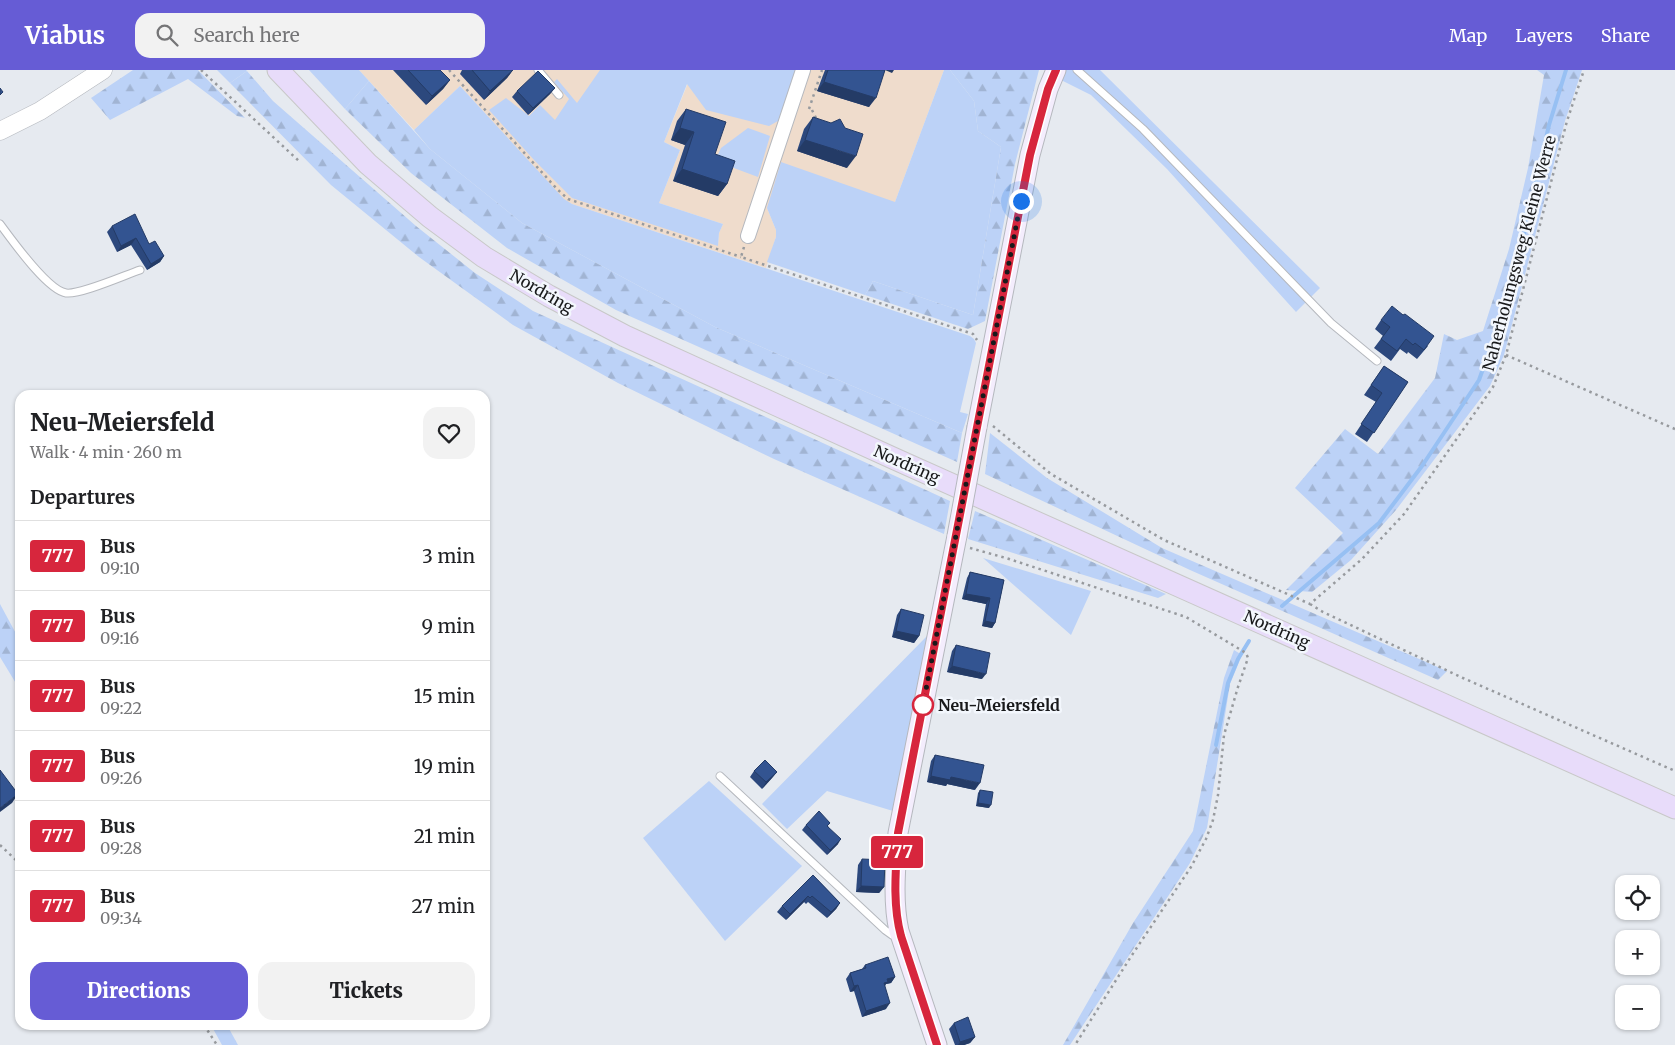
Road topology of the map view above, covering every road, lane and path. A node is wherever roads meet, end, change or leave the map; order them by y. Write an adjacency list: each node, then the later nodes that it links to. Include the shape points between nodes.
1 (103, 70): 13 (street, via 40,111)
2 (202, 70): 14 (path)
3 (278, 70): 28 (main road, Nordring, via 368,164 430,217 484,256 549,296 652,349)
4 (449, 70): 17 (path, via 568,199)
5 (538, 70): 11 (lane)
6 (803, 70): 16 (street)
7 (822, 70): 12 (path, via 810,110)
8 (1056, 70): 22 (main road, via 1030,155)
9 (1077, 70): 21 (lane, via 1143,129 1331,322)
10 (1584, 70): 20 (path, Naherholungsweg Kleine Werre, via 1567,121)
11 (559, 95)
12 (820, 125)
13 (0, 131)
14 (300, 162)
15 (0, 224): 18 (lane, via 40,273 58,290 67,293 101,285)
16 (748, 236): 17 (path)
17 (741, 257): 19 (path, via 973,334)
18 (140, 270)
19 (977, 342)
20 (1506, 355): 23 (path); 25 (path, Naherholungsweg Kleine Werre, via 1493,387 1404,514 1362,559)
21 (1377, 361)
22 (979, 420): 24 (main road, bridge); 25 (path, via 1059,478 1164,540)
23 (1675, 428)
24 (955, 541): 31 (main road, via 898,833 896,898); 35 (path, via 1186,617 1246,653 1248,658 1224,735 1218,795 1206,839 1191,868)
25 (1310, 604): 26 (path, via 1463,678)
26 (1675, 771)
27 (720, 776): 31 (lane, via 885,930)
28 (1675, 808)
29 (0, 845): 30 (path)
30 (15, 859)
31 (901, 936): 34 (main road)
32 (207, 1030): 33 (path)
33 (217, 1045)
34 (937, 1045)
35 (1075, 1045)

